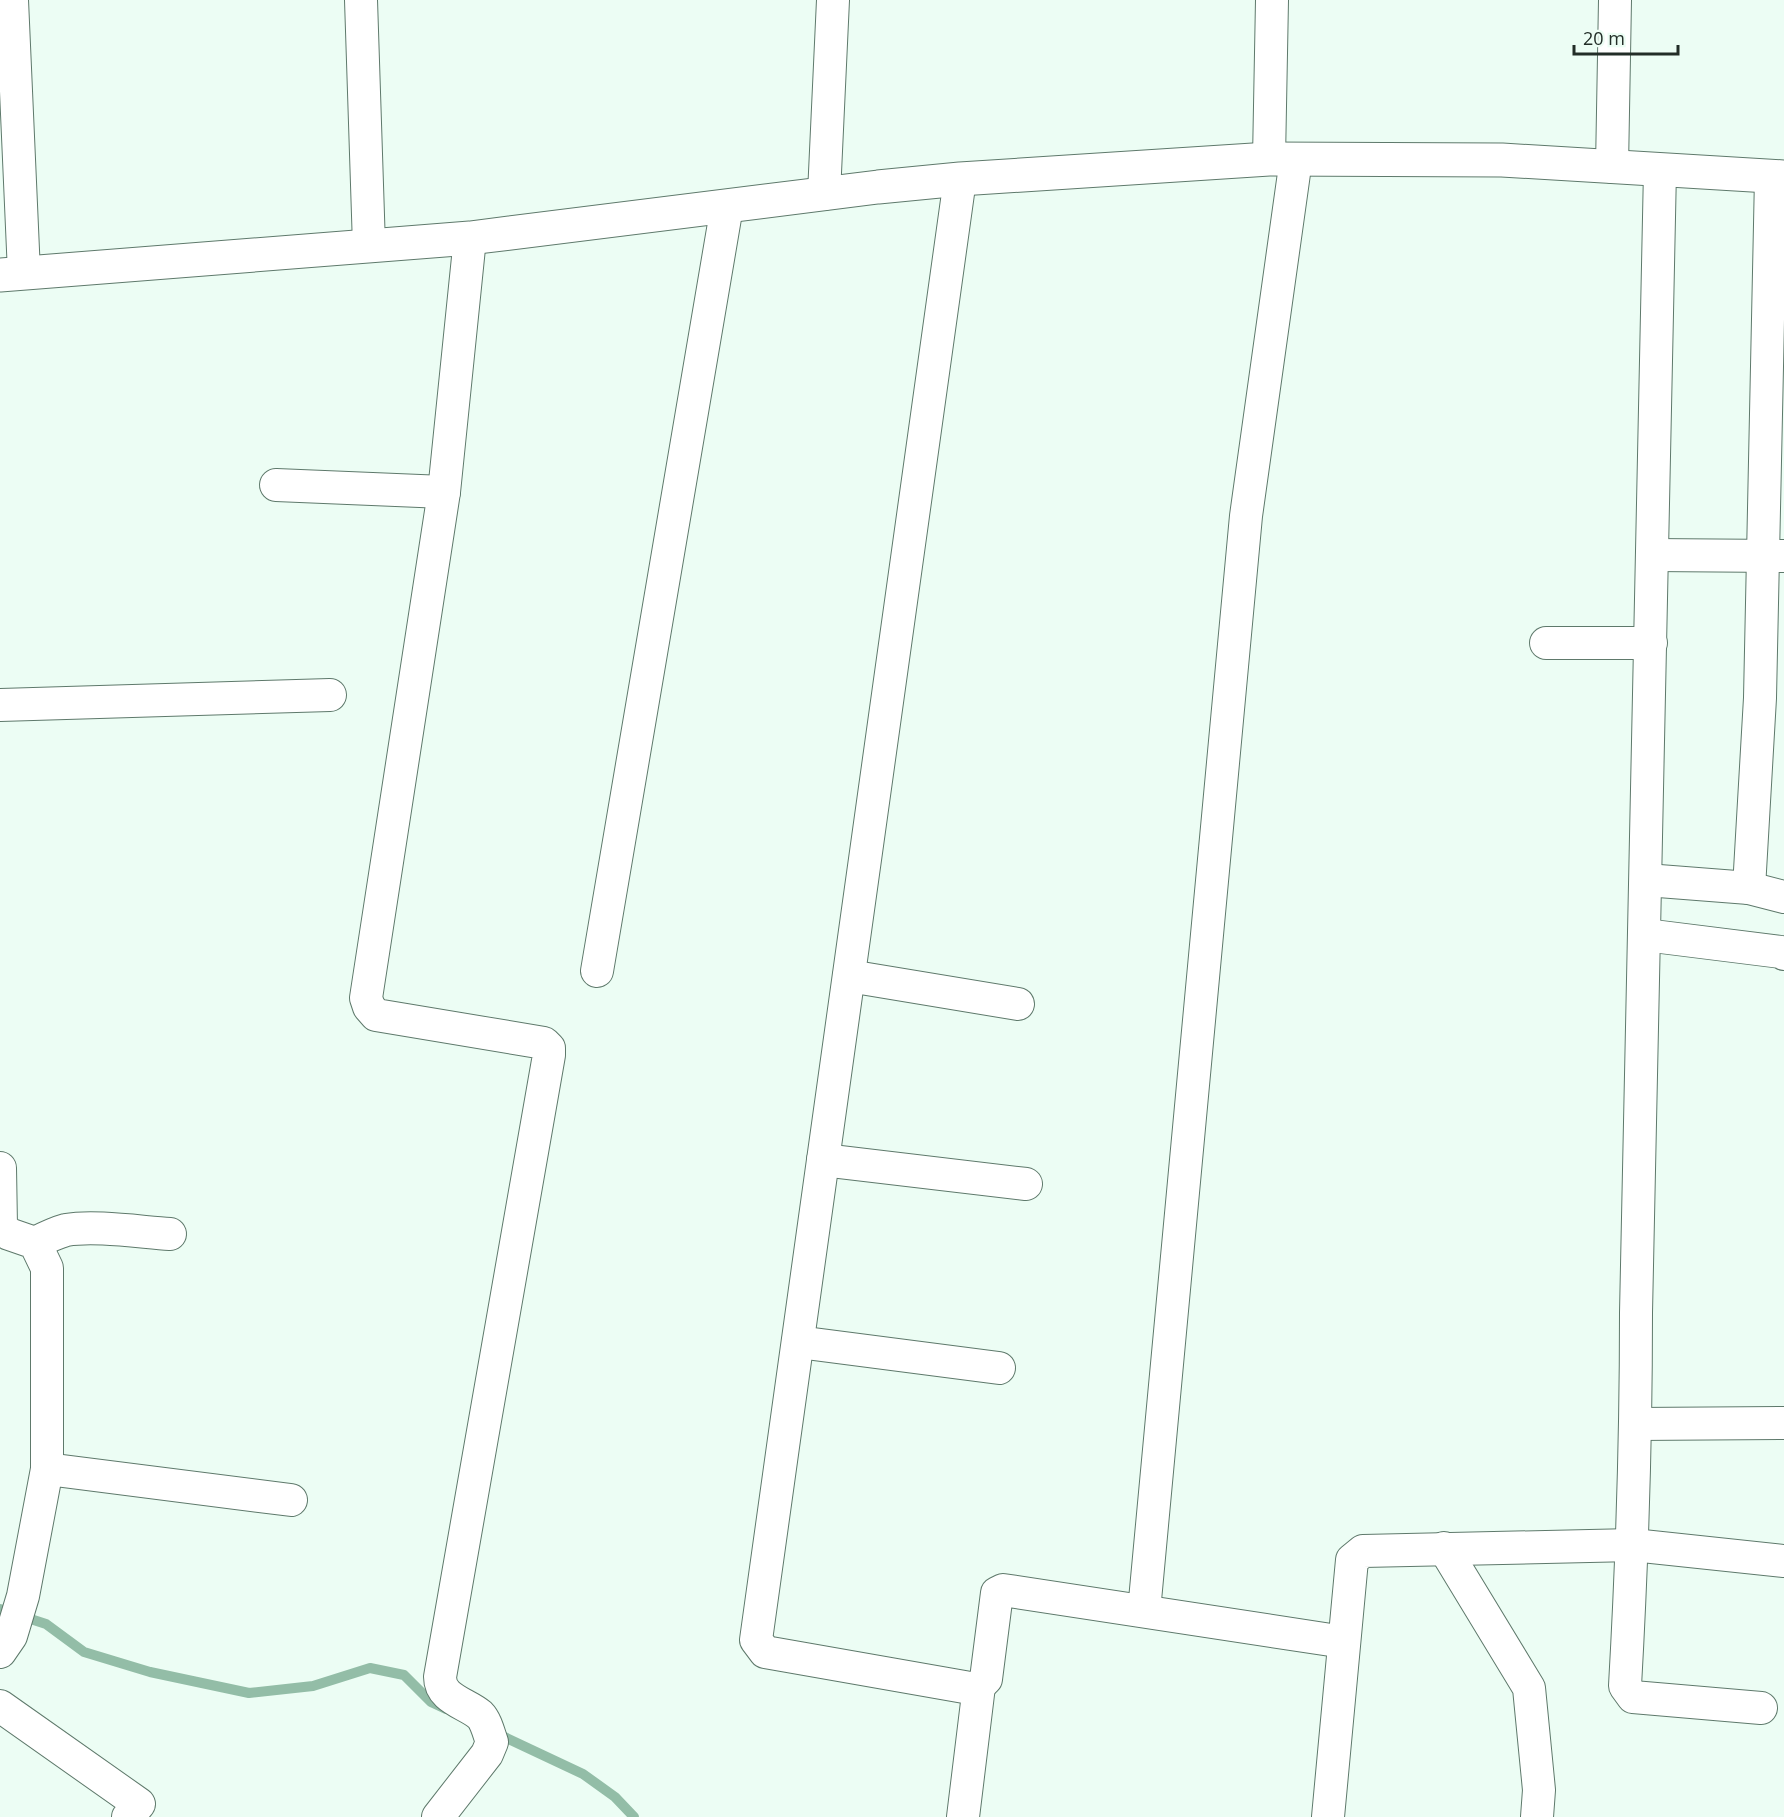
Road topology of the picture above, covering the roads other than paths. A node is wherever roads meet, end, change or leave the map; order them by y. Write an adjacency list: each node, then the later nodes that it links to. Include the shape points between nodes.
1 (12, 0): 15 (street)
2 (361, 0): 14 (street)
3 (833, 0): 11 (street)
4 (1272, 0): 6 (street)
5 (1615, 0): 7 (street)
6 (1282, 159): 7 (street, via 1503,160); 10 (street); 47 (street)
7 (1612, 167): 8 (street)
8 (1660, 170): 9 (street); 18 (street)
9 (1778, 177): 19 (street)
10 (960, 179): 11 (street); 31 (street)
11 (824, 194): 12 (street)
12 (727, 206): 13 (street); 30 (street)
13 (470, 238): 14 (street); 17 (street)
14 (369, 246): 15 (street)
15 (12, 274)
16 (276, 485): 17 (street)
17 (444, 492): 54 (street, via 366,998 376,1015 544,1043 549,1048 440,1677 445,1693 487,1729 488,1754)
18 (1652, 555): 19 (street); 21 (street)
19 (1774, 556): 23 (street)
20 (1546, 643): 21 (street)
21 (1651, 643): 25 (street)
22 (330, 695): 24 (street)
23 (1772, 699): 26 (street)
24 (0, 705)
25 (1646, 880): 26 (street); 28 (street)
26 (1749, 888): 27 (street)
27 (1784, 897)
28 (1645, 935): 29 (street); 41 (street)
29 (1784, 954)
30 (597, 971)
31 (849, 976): 32 (street); 33 (street)
32 (1018, 1004)
33 (823, 1160): 35 (street); 38 (street)
34 (0, 1168): 37 (street, via 2,1226 9,1234)
35 (1026, 1184)
36 (170, 1234): 37 (street, via 68,1230)
37 (35, 1243): 42 (street, via 47,1268)
38 (798, 1342): 39 (street); 50 (street, via 756,1640 765,1652 970,1688)
39 (999, 1368)
40 (1784, 1423): 41 (street)
41 (1636, 1424): 44 (street)
42 (47, 1469): 43 (street); 49 (street, via 23,1596)
43 (291, 1500)
44 (1633, 1545): 45 (street); 46 (street); 52 (street, via 1625,1686 1633,1697)
45 (1444, 1548): 48 (street, via 1357,1554 1352,1560); 57 (street, via 1529,1688 1539,1790)
46 (1784, 1561)
47 (1144, 1611): 48 (street); 50 (street, via 1003,1590 997,1593 986,1678)
48 (1344, 1642): 56 (street)
49 (6, 1644)
50 (979, 1686): 55 (street)
51 (0, 1706): 53 (street, via 139,1804)
52 (1761, 1708)
53 (128, 1817)
54 (438, 1817)
55 (963, 1817)
56 (1328, 1817)
57 (1537, 1817)

